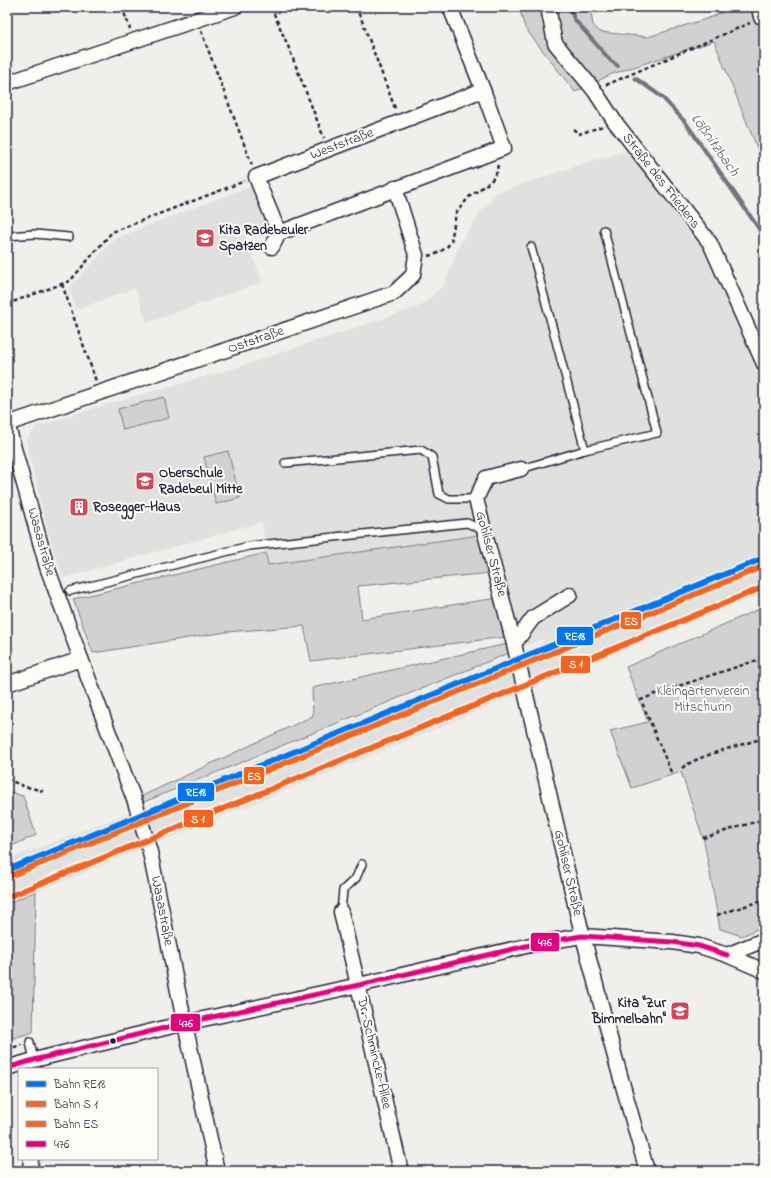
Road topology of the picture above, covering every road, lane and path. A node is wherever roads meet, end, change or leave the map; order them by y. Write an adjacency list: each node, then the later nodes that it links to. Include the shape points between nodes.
1 (122, 7): 10 (path)
2 (235, 7): 9 (street)
3 (271, 7): 17 (path)
4 (355, 7): 14 (path)
5 (450, 7): 12 (street)
6 (548, 7): 13 (street, Straße des Friedens, via 555,42)
7 (755, 7): 8 (lane)
8 (758, 19): 13 (path)
9 (197, 20): 10 (street); 19 (path)
10 (133, 41): 11 (street)
11 (7, 83)
12 (483, 90): 14 (street, Weststraße); 18 (street, via 504,148)
13 (594, 90): 15 (street, Straße des Friedens)
14 (400, 122): 17 (street, Weststraße)
15 (615, 122): 16 (path, via 579,134); 30 (street, Straße des Friedens, via 710,243)
16 (573, 128)
17 (328, 150): 19 (street, Weststraße)
18 (497, 151): 20 (street); 27 (path, via 497,172 491,181 469,197 456,213 451,242 436,254)
19 (256, 178): 22 (street); 28 (path, via 112,232 70,281)
20 (395, 188): 22 (street); 27 (street, Oststraße, via 416,255)
21 (604, 230): 33 (lane, via 657,433)
22 (279, 233): 26 (street)
23 (7, 236): 24 (lane, via 35,234)
24 (69, 237)
25 (531, 246): 33 (lane)
26 (272, 247)
27 (415, 260): 31 (street, Oststraße, via 413,275 394,293)
28 (62, 284): 29 (path); 31 (path)
29 (7, 304)
30 (764, 364)
31 (101, 393): 32 (street, Oststraße)
32 (7, 424): 42 (street, Wasastraße, via 47,567)
33 (585, 450): 35 (lane)
34 (285, 463): 36 (lane, via 421,450 432,457 439,494 449,499)
35 (521, 469): 36 (street, Gohliser Straße, via 486,478)
36 (476, 499): 37 (street, Gohliser Straße)
37 (484, 530): 38 (lane, via 467,523 249,546); 40 (street, Gohliser Straße)
38 (70, 592)
39 (570, 594): 40 (street, via 533,618)
40 (514, 644): 55 (street, Gohliser Straße)
41 (764, 658): 46 (path, via 641,700)
42 (81, 659): 43 (street); 60 (street, Wasastraße, via 135,802 150,852)
43 (7, 684)
44 (764, 738): 45 (path, via 700,759)
45 (682, 768)
46 (670, 772)
47 (7, 779): 48 (path)
48 (43, 791)
49 (764, 819): 50 (path)
50 (703, 838)
51 (362, 864): 53 (lane, via 356,878 343,890)
52 (764, 900): 54 (path)
53 (341, 912): 59 (street, Dr.-Schmincke-Allee)
54 (717, 915)
55 (582, 936): 57 (street, via 672,942 699,946); 59 (street, via 539,943); 70 (street, Gohliser Straße)
56 (764, 940): 57 (street)
57 (727, 955): 58 (street)
58 (764, 971)
59 (359, 985): 60 (street); 69 (street, Dr.-Schmincke-Allee)
60 (185, 1023): 64 (street); 68 (street, Wasastraße)
61 (30, 1042): 64 (lane)
62 (12, 1048): 63 (path)
63 (7, 1049)
64 (34, 1065): 65 (street)
65 (7, 1068)
66 (31, 1160): 67 (street)
67 (30, 1171)
68 (217, 1171)
69 (401, 1171)
70 (647, 1171)

